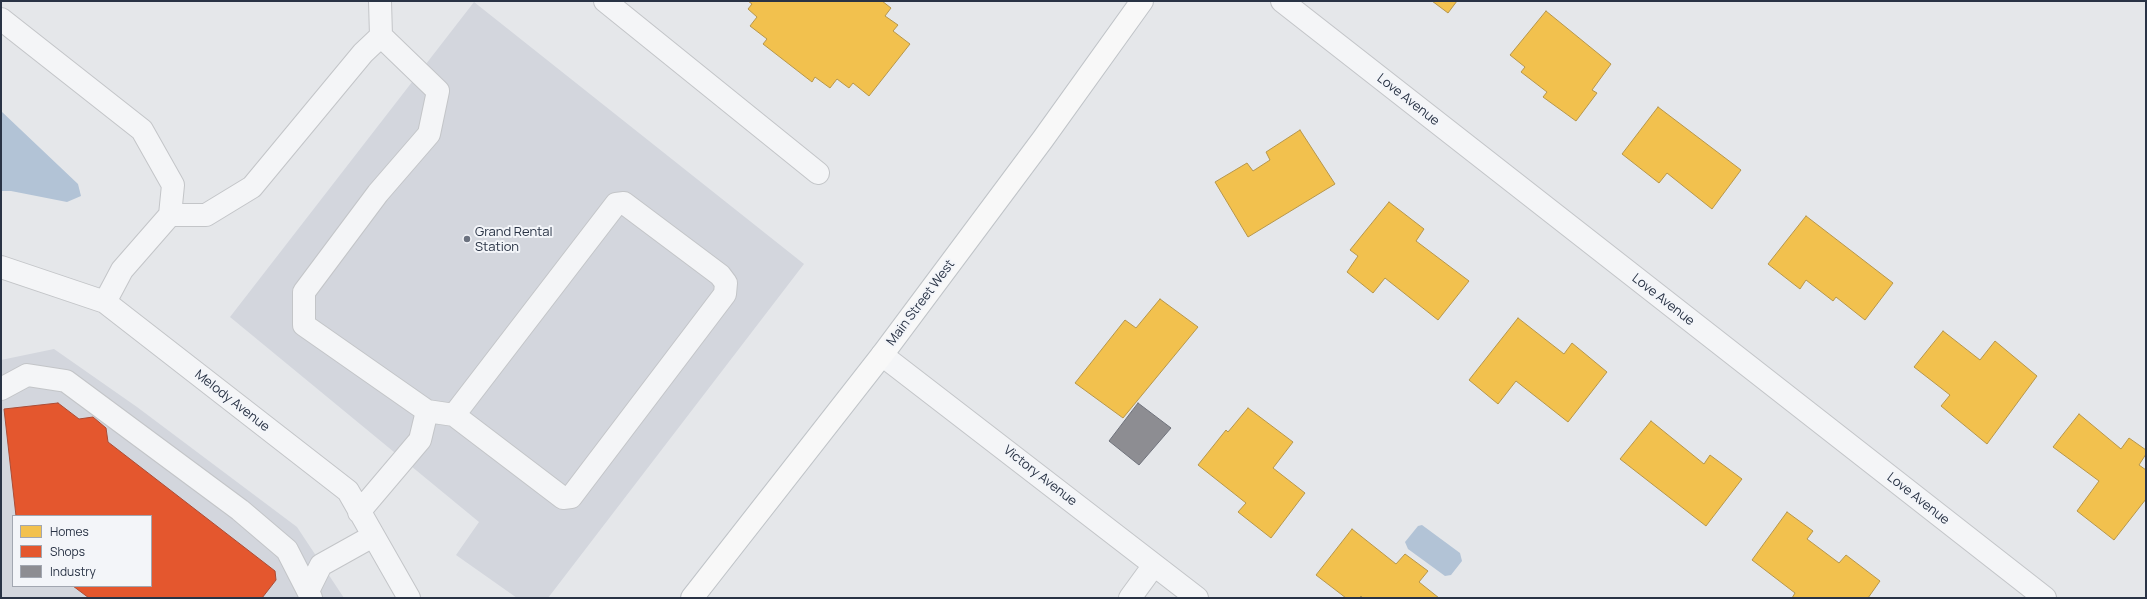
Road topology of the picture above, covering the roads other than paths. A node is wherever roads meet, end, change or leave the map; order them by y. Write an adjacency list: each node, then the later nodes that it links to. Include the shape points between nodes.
1 (380, 1): 6 (street)
2 (605, 1): 7 (street)
3 (1142, 1): 11 (main road, Main Street West)
4 (1282, 1): 23 (street, Love Avenue)
5 (1, 19): 8 (street, via 142,130 173,185)
6 (381, 36): 8 (street, via 363,53 252,187 206,214); 13 (street, via 438,91 429,134 378,193 304,292 304,325)
7 (818, 173)
8 (170, 215): 10 (street, via 122,270)
9 (1, 267): 10 (street, Melody Avenue)
10 (105, 302): 15 (street, Melody Avenue, via 348,492)
11 (882, 355): 17 (street, Victory Avenue); 20 (main road, Main Street West)
12 (1, 389): 18 (street, via 27,375 66,381 240,510 288,550)
13 (427, 411): 14 (street); 15 (street, via 420,440)
14 (454, 416): 14 (street, via 563,498 571,497 725,294 726,283 720,275 624,202 616,204)
15 (359, 512): 16 (street, Melody Avenue)
16 (373, 536): 18 (street, via 321,565); 19 (street, Melody Avenue)
17 (1154, 564): 21 (street); 22 (street, Victory Avenue)
18 (310, 594)
19 (409, 598)
20 (692, 598)
21 (1130, 598)
22 (1197, 598)
23 (2044, 598)

